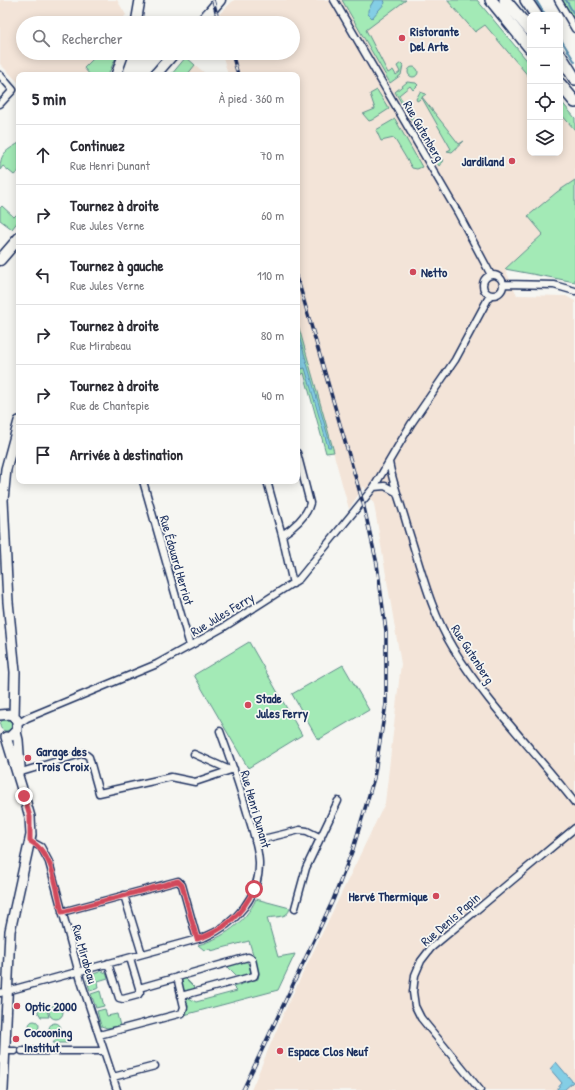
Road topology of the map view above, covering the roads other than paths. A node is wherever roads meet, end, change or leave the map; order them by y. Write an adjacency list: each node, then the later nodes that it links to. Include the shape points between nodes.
1 (140, 0): 9 (street)
2 (334, 0): 30 (street, Rue Gutenberg)
3 (490, 0): 13 (highway)
4 (505, 0): 11 (highway)
5 (526, 0): 8 (highway)
6 (558, 0): 12 (street)
7 (219, 1): 10 (main road)
8 (534, 12)
9 (137, 16)
10 (206, 16)
11 (527, 26)
12 (575, 29)
13 (527, 44)
14 (121, 60): 17 (street)
15 (168, 60): 21 (main road)
16 (563, 60): 23 (highway)
17 (119, 65): 19 (street); 20 (street)
18 (563, 70): 24 (highway)
19 (114, 72)
20 (117, 72)
21 (158, 72)
22 (0, 75): 27 (street, via 13,90)
23 (575, 79)
24 (575, 84)
25 (563, 88): 26 (highway)
26 (575, 102)
27 (0, 104)
28 (16, 241): 29 (main road)
29 (0, 260)
30 (491, 274): 31 (street, via 500,276); 33 (street, via 485,278 483,284 484,290)
31 (504, 284): 32 (street, via 554,285); 33 (street, via 500,293)
32 (575, 291)
33 (490, 295): 35 (street, via 455,360 411,424)
34 (16, 430): 37 (street)
35 (389, 462): 40 (street, Rue Jules Ferry); 41 (street, Rue Gutenberg)
36 (300, 465): 42 (street, via 310,503 308,510 296,524)
37 (2, 478): 46 (street)
38 (143, 484): 44 (street, Rue Édouard Herriot)
39 (268, 484): 42 (street)
40 (374, 487): 41 (street, via 385,486); 43 (street, Rue Jules Ferry)
41 (396, 492): 53 (street, Rue Gutenberg, via 436,614 452,647 489,699)
42 (282, 535): 43 (street)
43 (293, 584): 44 (street, Rue Jules Ferry, via 224,628)
44 (190, 646): 46 (street, Rue Jules Ferry, via 146,670)
45 (0, 715): 46 (street, via 7,713)
46 (16, 724): 48 (street); 51 (street)
47 (220, 731): 50 (street, Rue Henri Dunant)
48 (3, 736): 51 (street)
49 (194, 754): 50 (street)
50 (232, 770): 51 (street, via 195,782 170,776 99,793 88,757 84,754); 57 (street, Rue Henri Dunant)
51 (19, 772): 56 (street, via 30,817)
52 (338, 801): 55 (street)
53 (575, 803)
54 (575, 828): 79 (street, Rue Denis Papin, via 432,948 421,961 415,975 413,992 418,1013)
55 (321, 838): 57 (street, via 300,830); 59 (street, via 302,879)
56 (30, 841): 60 (street, Rue Mirabeau, via 40,848 49,862); 68 (street, via 10,931)
57 (255, 841): 61 (street, Rue Henri Dunant, via 259,870 250,899 228,924)
58 (124, 894): 60 (street); 61 (street, via 175,881 181,883); 62 (street)
59 (294, 908)
60 (62, 912): 65 (street, Rue Mirabeau)
61 (197, 939): 62 (street, Rue Henri Dunant)
62 (142, 954): 63 (street, Rue Henri Dunant)
63 (130, 958): 64 (street, Rue Henri Dunant); 67 (street)
64 (108, 963): 65 (street, Rue Henri Dunant); 67 (street, via 120,998 138,995)
65 (79, 971): 68 (street, Rue Henri Dunant); 70 (street, Rue Mirabeau, via 80,981)
66 (177, 977): 67 (street); 69 (street); 69 (street, via 248,957 252,959 255,973 254,976)
67 (138, 988)
68 (3, 992): 71 (street)
69 (181, 996): 70 (street, via 184,1008 182,1013)
70 (99, 1034): 74 (street, Rue Mirabeau)
71 (4, 1051): 72 (street); 77 (street)
72 (15, 1051)
73 (22, 1051): 74 (street)
74 (104, 1051): 76 (street, Rue Mirabeau)
75 (155, 1066): 76 (street)
76 (113, 1077): 78 (street, Rue Mirabeau)
77 (4, 1090)
78 (118, 1090)
79 (480, 1090)

